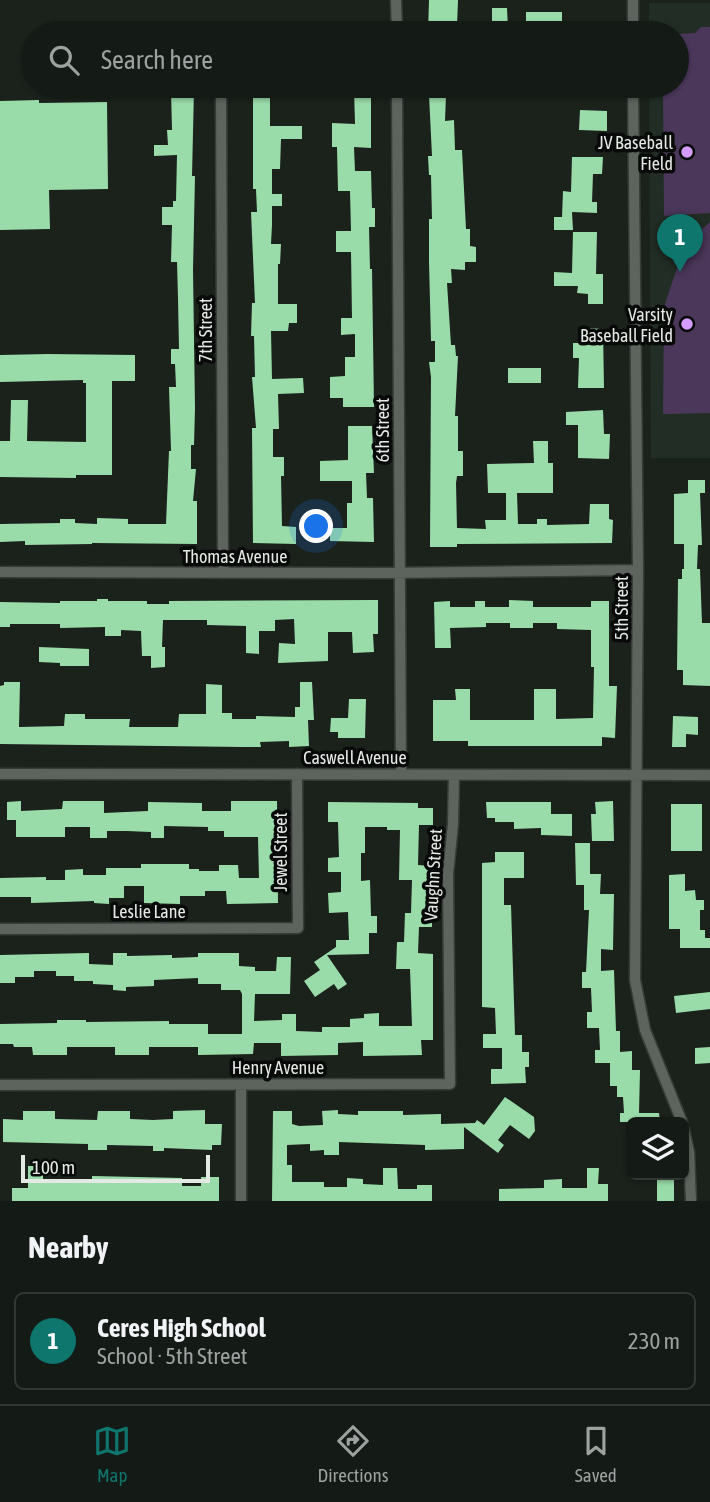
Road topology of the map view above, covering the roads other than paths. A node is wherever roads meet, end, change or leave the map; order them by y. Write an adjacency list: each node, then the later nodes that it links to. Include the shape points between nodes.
1 (397, 0): 3 (street)
2 (634, 0): 4 (street)
3 (397, 21)
4 (633, 21)
5 (222, 98): 10 (street, 7th Street)
6 (397, 98): 11 (street, 6th Street)
7 (633, 98): 8 (street, 5th Street)
8 (638, 570): 11 (street, Thomas Avenue); 16 (street, 5th Street)
9 (0, 572): 10 (street, Thomas Avenue)
10 (223, 573): 11 (street, Thomas Avenue)
11 (400, 573): 14 (street, 6th Street)
12 (0, 774): 13 (street, Caswell Avenue)
13 (297, 775): 14 (street, Caswell Avenue); 18 (street, Jewel Street)
14 (401, 775): 15 (street, Caswell Avenue)
15 (454, 775): 16 (street, Caswell Avenue); 20 (street, Vaughn Street, via 448,874)
16 (638, 775): 17 (street, Caswell Avenue); 23 (street, 5th Street, via 635,980 645,1030)
17 (710, 775)
18 (298, 928): 19 (street, Leslie Lane)
19 (0, 929)
20 (449, 978): 22 (street, Henry Avenue, via 450,1084)
21 (0, 1085): 22 (street, Henry Avenue)
22 (241, 1085): 25 (street)
23 (680, 1117)
24 (689, 1152): 26 (street)
25 (241, 1201)
26 (691, 1201)

